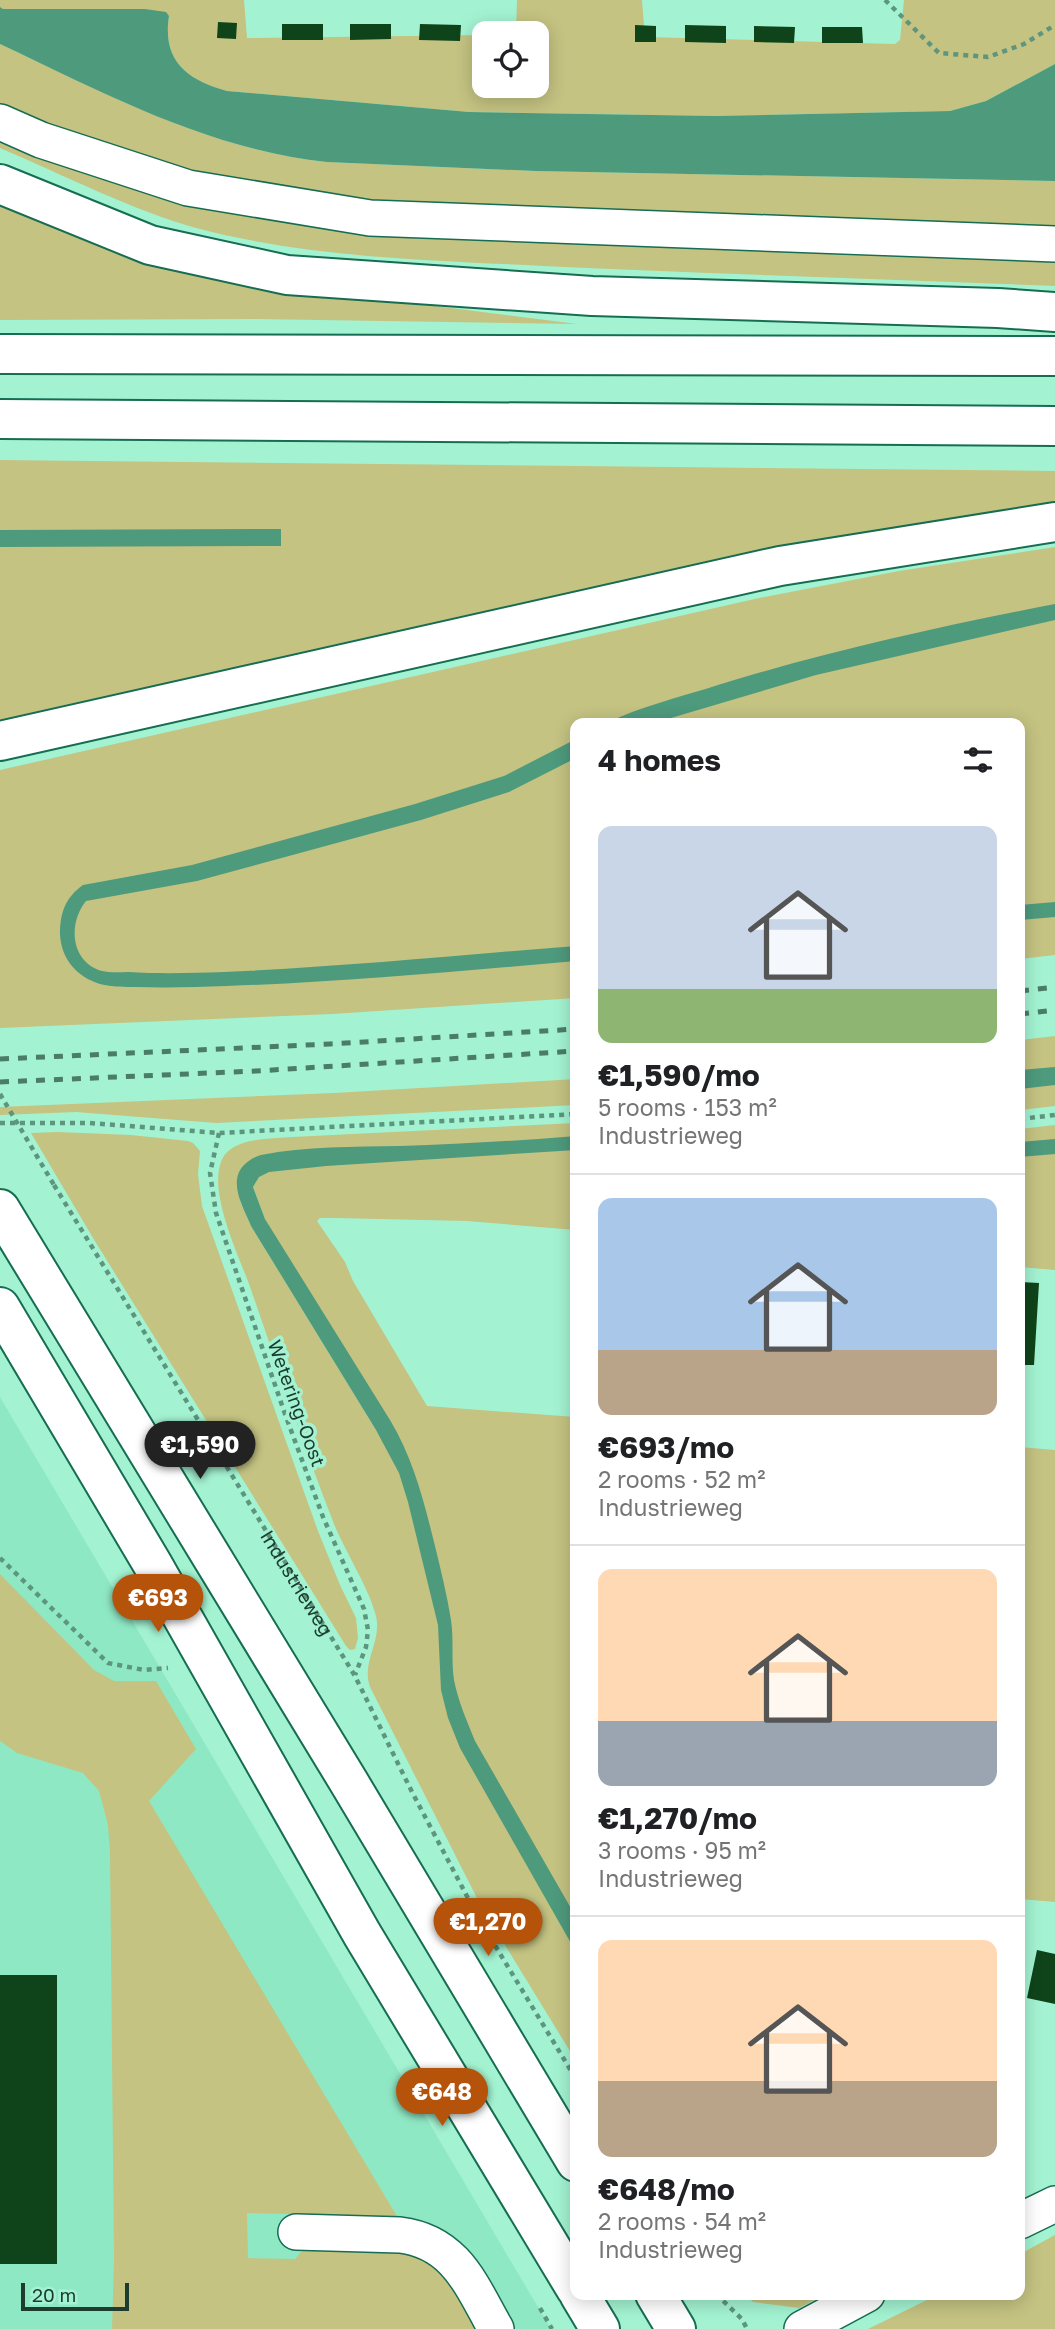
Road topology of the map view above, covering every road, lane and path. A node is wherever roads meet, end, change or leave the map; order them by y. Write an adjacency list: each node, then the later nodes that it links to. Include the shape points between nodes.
1 (885, 0): 2 (path, via 939,53 988,57 1024,44)
2 (1055, 25)
3 (0, 122): 5 (street, via 188,188 370,218)
4 (0, 184): 6 (main road, via 150,245 287,275 592,296)
5 (1055, 244)
6 (1055, 312)
7 (0, 354): 8 (main road)
8 (1055, 356)
9 (0, 419): 10 (main road)
10 (1055, 426)
11 (1055, 522): 12 (main road, via 780,566)
12 (0, 741)
13 (0, 1094): 23 (path, Industrieweg, bridge)
14 (570, 1114): 18 (path)
15 (1055, 1115): 16 (path)
16 (1025, 1118)
17 (0, 1123): 18 (path, via 90,1123)
18 (219, 1133): 23 (path, Wetering-Oost, via 210,1173 216,1213 318,1504 364,1609 366,1647)
19 (0, 1209): 25 (main road)
20 (0, 1307): 29 (main road, via 153,1565 362,1934)
21 (0, 1558): 22 (path, via 108,1662 144,1670)
22 (169, 1668)
23 (355, 1676): 24 (path, Industrieweg, via 479,1919)
24 (570, 2069)
25 (570, 2152)
26 (1055, 2204): 27 (street)
27 (1025, 2219)
28 (296, 2232): 34 (street, via 400,2235 432,2244 462,2269)
29 (570, 2279)
30 (583, 2300): 35 (main road)
31 (659, 2300): 36 (main road)
32 (722, 2300): 37 (path)
33 (856, 2300): 38 (street)
34 (496, 2329)
35 (600, 2329)
36 (676, 2329)
37 (747, 2329)
38 (802, 2329)

